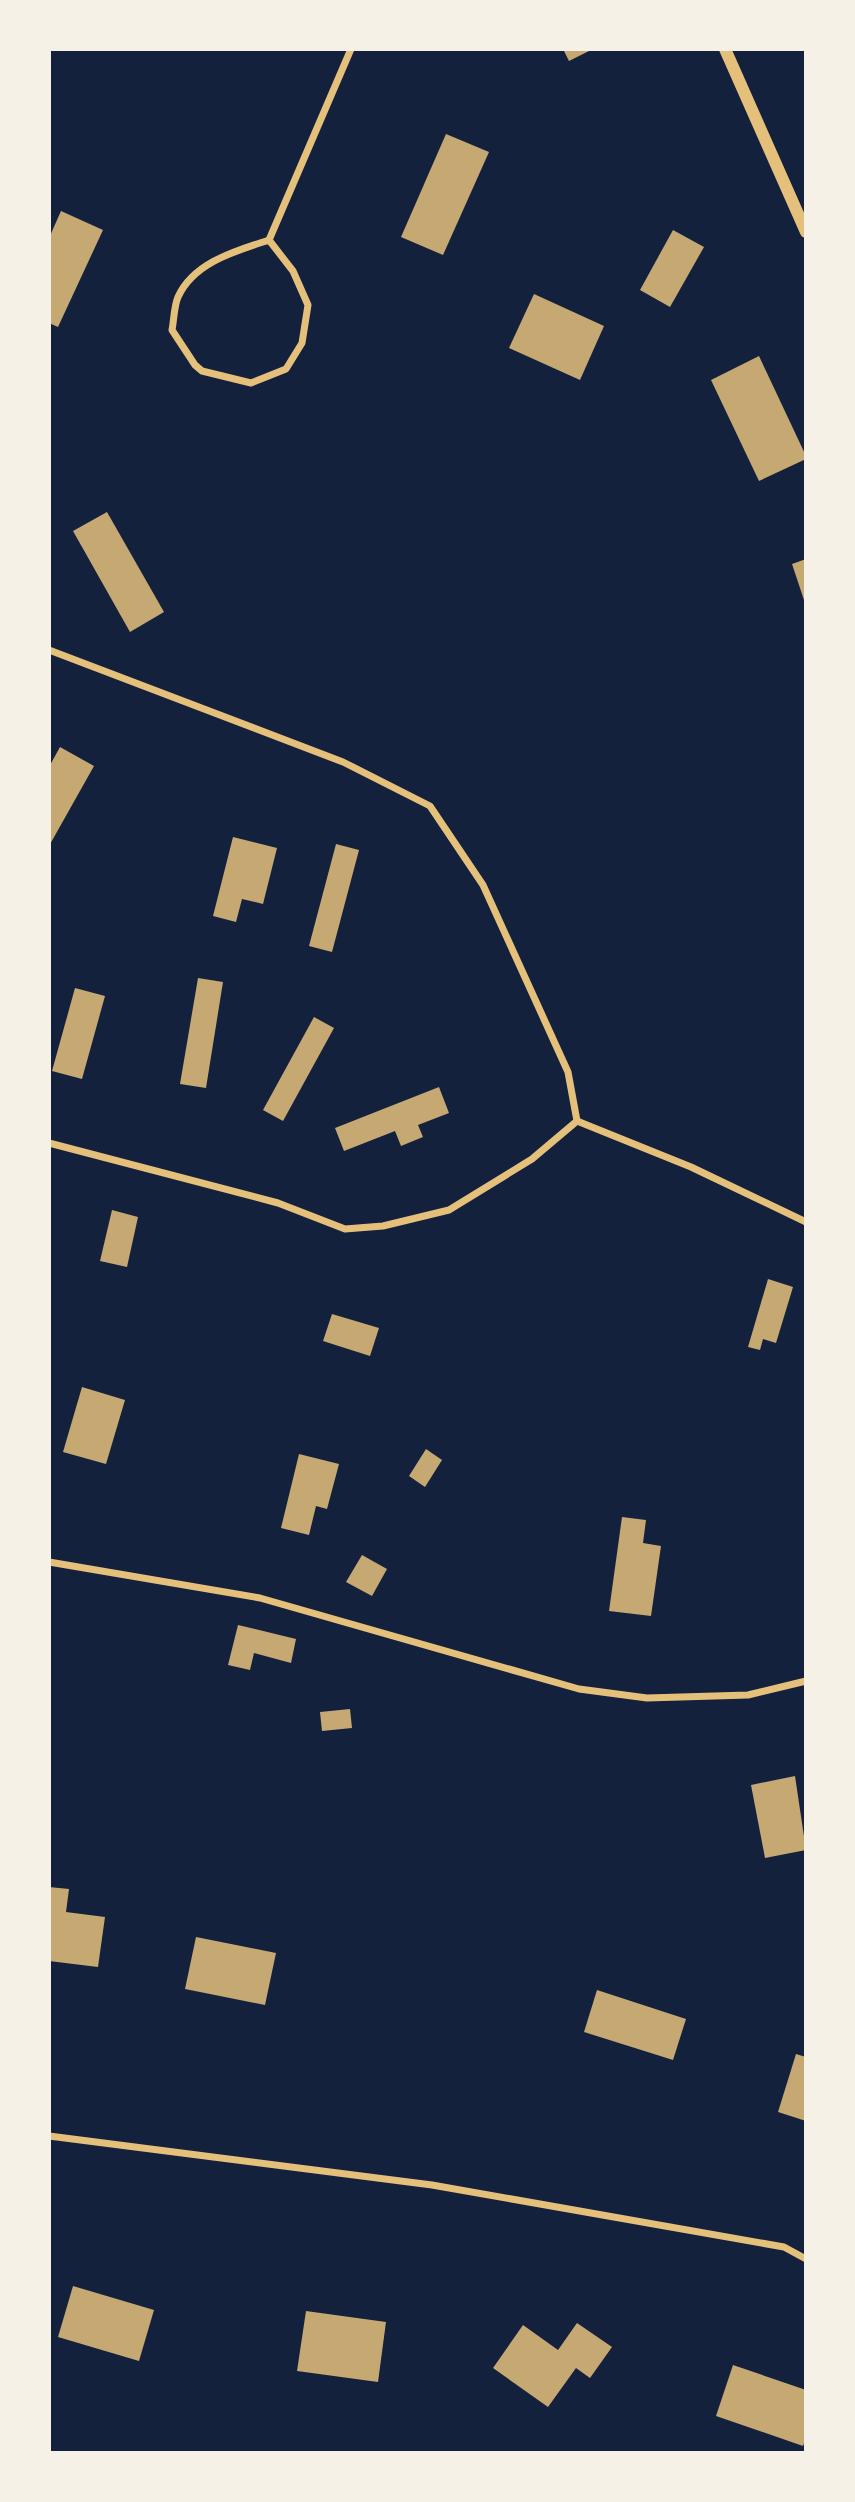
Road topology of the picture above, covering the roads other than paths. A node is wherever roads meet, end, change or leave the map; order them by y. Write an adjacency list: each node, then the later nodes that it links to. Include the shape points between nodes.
1 (351, 49): 4 (street)
2 (725, 49): 3 (street)
3 (806, 232)
4 (269, 240): 4 (street, via 293,271 308,306 302,343 286,369 251,383 202,371 172,330 178,298 191,279 219,257)
5 (49, 650): 6 (street, via 343,762 430,806 483,885 568,1072)
6 (578, 1121): 7 (street, via 532,1159 449,1210 383,1226 345,1229 278,1203); 8 (street, via 691,1167)
7 (49, 1143)
8 (806, 1222)
9 (49, 1562): 10 (street, via 260,1598 579,1689 647,1698 748,1695)
10 (806, 1681)
11 (49, 2136): 12 (street, via 432,2185 784,2247)
12 (806, 2259)

